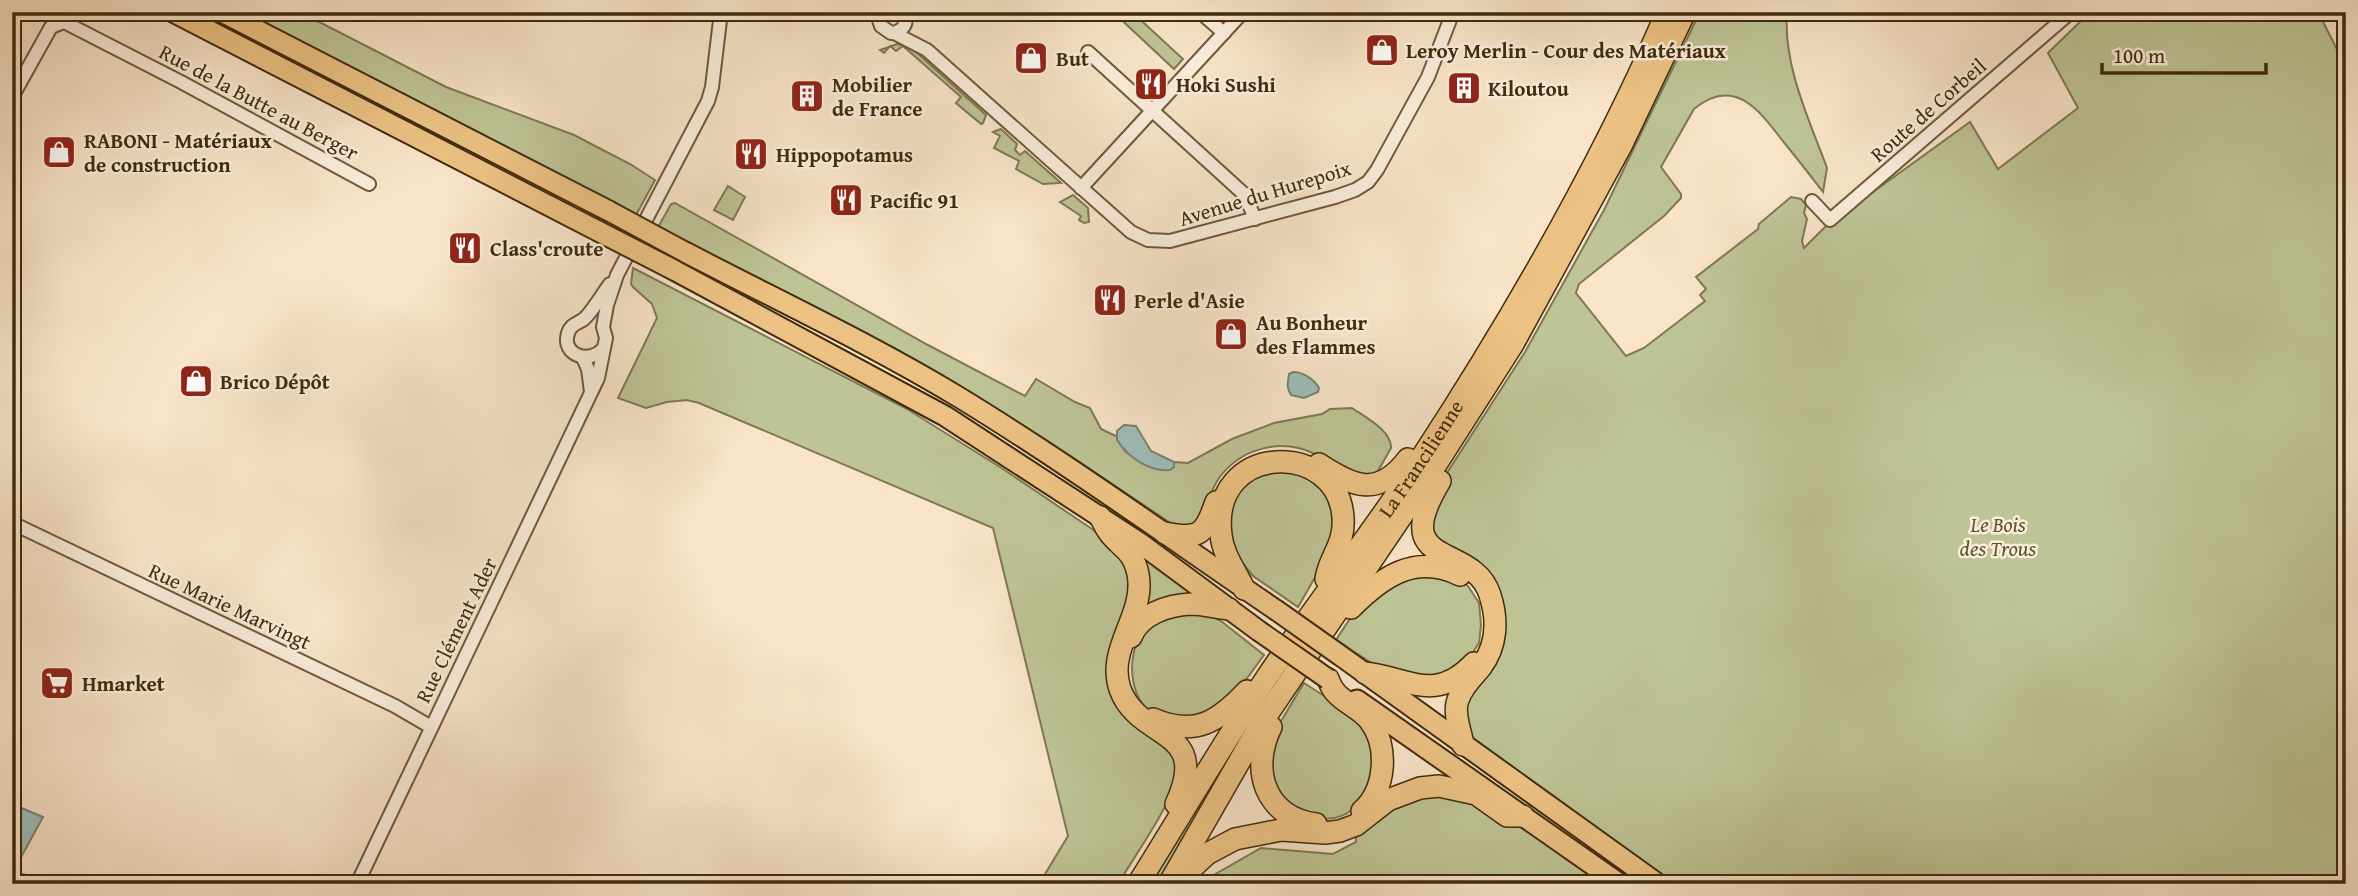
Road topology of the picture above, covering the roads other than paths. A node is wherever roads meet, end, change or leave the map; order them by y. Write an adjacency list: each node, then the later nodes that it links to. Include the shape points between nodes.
1 (173, 12): 30 (main road, bridge, via 672,269 945,416)
2 (222, 12): 32 (main road, bridge, via 902,365 1068,466)
3 (721, 12): 22 (street, Rue Clément Ader, via 708,101)
4 (1200, 12): 13 (street)
5 (1242, 12): 13 (street)
6 (1453, 12): 21 (street, Avenue du Hurepoix, via 1428,77 1368,182 1335,197)
7 (1667, 12): 29 (highway, La Francilienne, via 1532,278)
8 (1685, 12): 28 (highway, La Francilienne, via 1600,187)
9 (2071, 12): 20 (street, Route de Corbeil, via 1830,220)
10 (905, 14): 12 (street, via 903,28); 14 (street, Avenue du Hurepoix)
11 (878, 15): 12 (street, Avenue du Hurepoix, via 884,30)
12 (894, 33): 14 (street, Avenue du Hurepoix)
13 (1224, 33): 17 (street)
14 (927, 50): 19 (street, Avenue du Hurepoix)
15 (1088, 52): 17 (street)
16 (12, 97): 18 (street, Rue de la Butte au Berger, via 51,27 64,22)
17 (1152, 111): 19 (street); 21 (street, via 1245,195)
18 (369, 184)
19 (1081, 188): 21 (street, Avenue du Hurepoix, via 1131,232 1148,240 1181,239)
20 (1812, 201)
21 (1255, 219)
22 (617, 275): 23 (street, Rue Clément Ader); 24 (street, Rue Clément Ader)
23 (583, 320): 24 (street, via 594,320); 26 (street, Rue Clément Ader, via 571,327 567,338 571,350)
24 (603, 327): 25 (street, Rue Clément Ader)
25 (603, 349): 26 (street); 27 (street, Rue Clément Ader)
26 (583, 358): 27 (street, Rue Clément Ader)
27 (592, 393): 41 (street, Rue Clément Ader)
28 (1473, 406): 36 (highway, La Francilienne); 42 (highway, via 1472,427 1421,520 1428,543 1478,576 1489,591 1495,613 1496,632 1489,653 1457,702)
29 (1433, 439): 32 (highway, via 1415,449 1399,471 1375,485 1351,483 1301,456 1262,455 1231,475 1200,533 1188,537); 34 (highway, La Francilienne)
30 (1101, 517): 35 (main road); 44 (highway, via 1108,532 1133,558 1139,586 1119,653 1120,687 1137,715 1166,733 1185,761 1185,780)
31 (12, 523): 41 (street, Rue Marie Marvingt, via 395,706)
32 (1165, 533): 33 (main road)
33 (1244, 589): 34 (highway, via 1221,536 1225,496 1248,469 1280,460 1315,471 1339,499 1342,536 1327,573); 37 (main road, bridge)
34 (1324, 595): 38 (highway, La Francilienne)
35 (1229, 609): 38 (highway, via 1185,605 1145,618 1133,631 1124,654 1122,671 1130,697 1153,719 1171,726 1198,726 1227,712); 39 (main road, bridge)
36 (1336, 614): 37 (highway, via 1349,610 1385,578 1416,567 1436,566 1477,586 1487,614 1486,640 1473,665 1462,674 1448,682 1421,686); 40 (highway, La Francilienne)
37 (1365, 673): 42 (main road)
38 (1269, 675): 44 (highway, La Francilienne)
39 (1328, 679): 40 (highway, via 1335,693 1370,720 1381,748 1376,795 1355,817 1312,824 1297,820 1273,800 1260,768); 43 (main road)
40 (1274, 703): 49 (highway, La Francilienne)
41 (430, 727): 47 (street, Rue Clément Ader)
42 (1462, 745): 52 (main road)
43 (1523, 816): 50 (highway, via 1507,816 1476,794 1439,786 1420,788 1388,800 1356,825 1340,831 1281,830 1235,839 1208,854); 51 (main road)
44 (1170, 831): 48 (highway, La Francilienne)
45 (12, 880): 46 (street)
46 (41, 884)
47 (357, 884)
48 (1138, 884)
49 (1169, 884)
50 (1180, 884)
51 (1620, 884)
52 (1658, 884)

